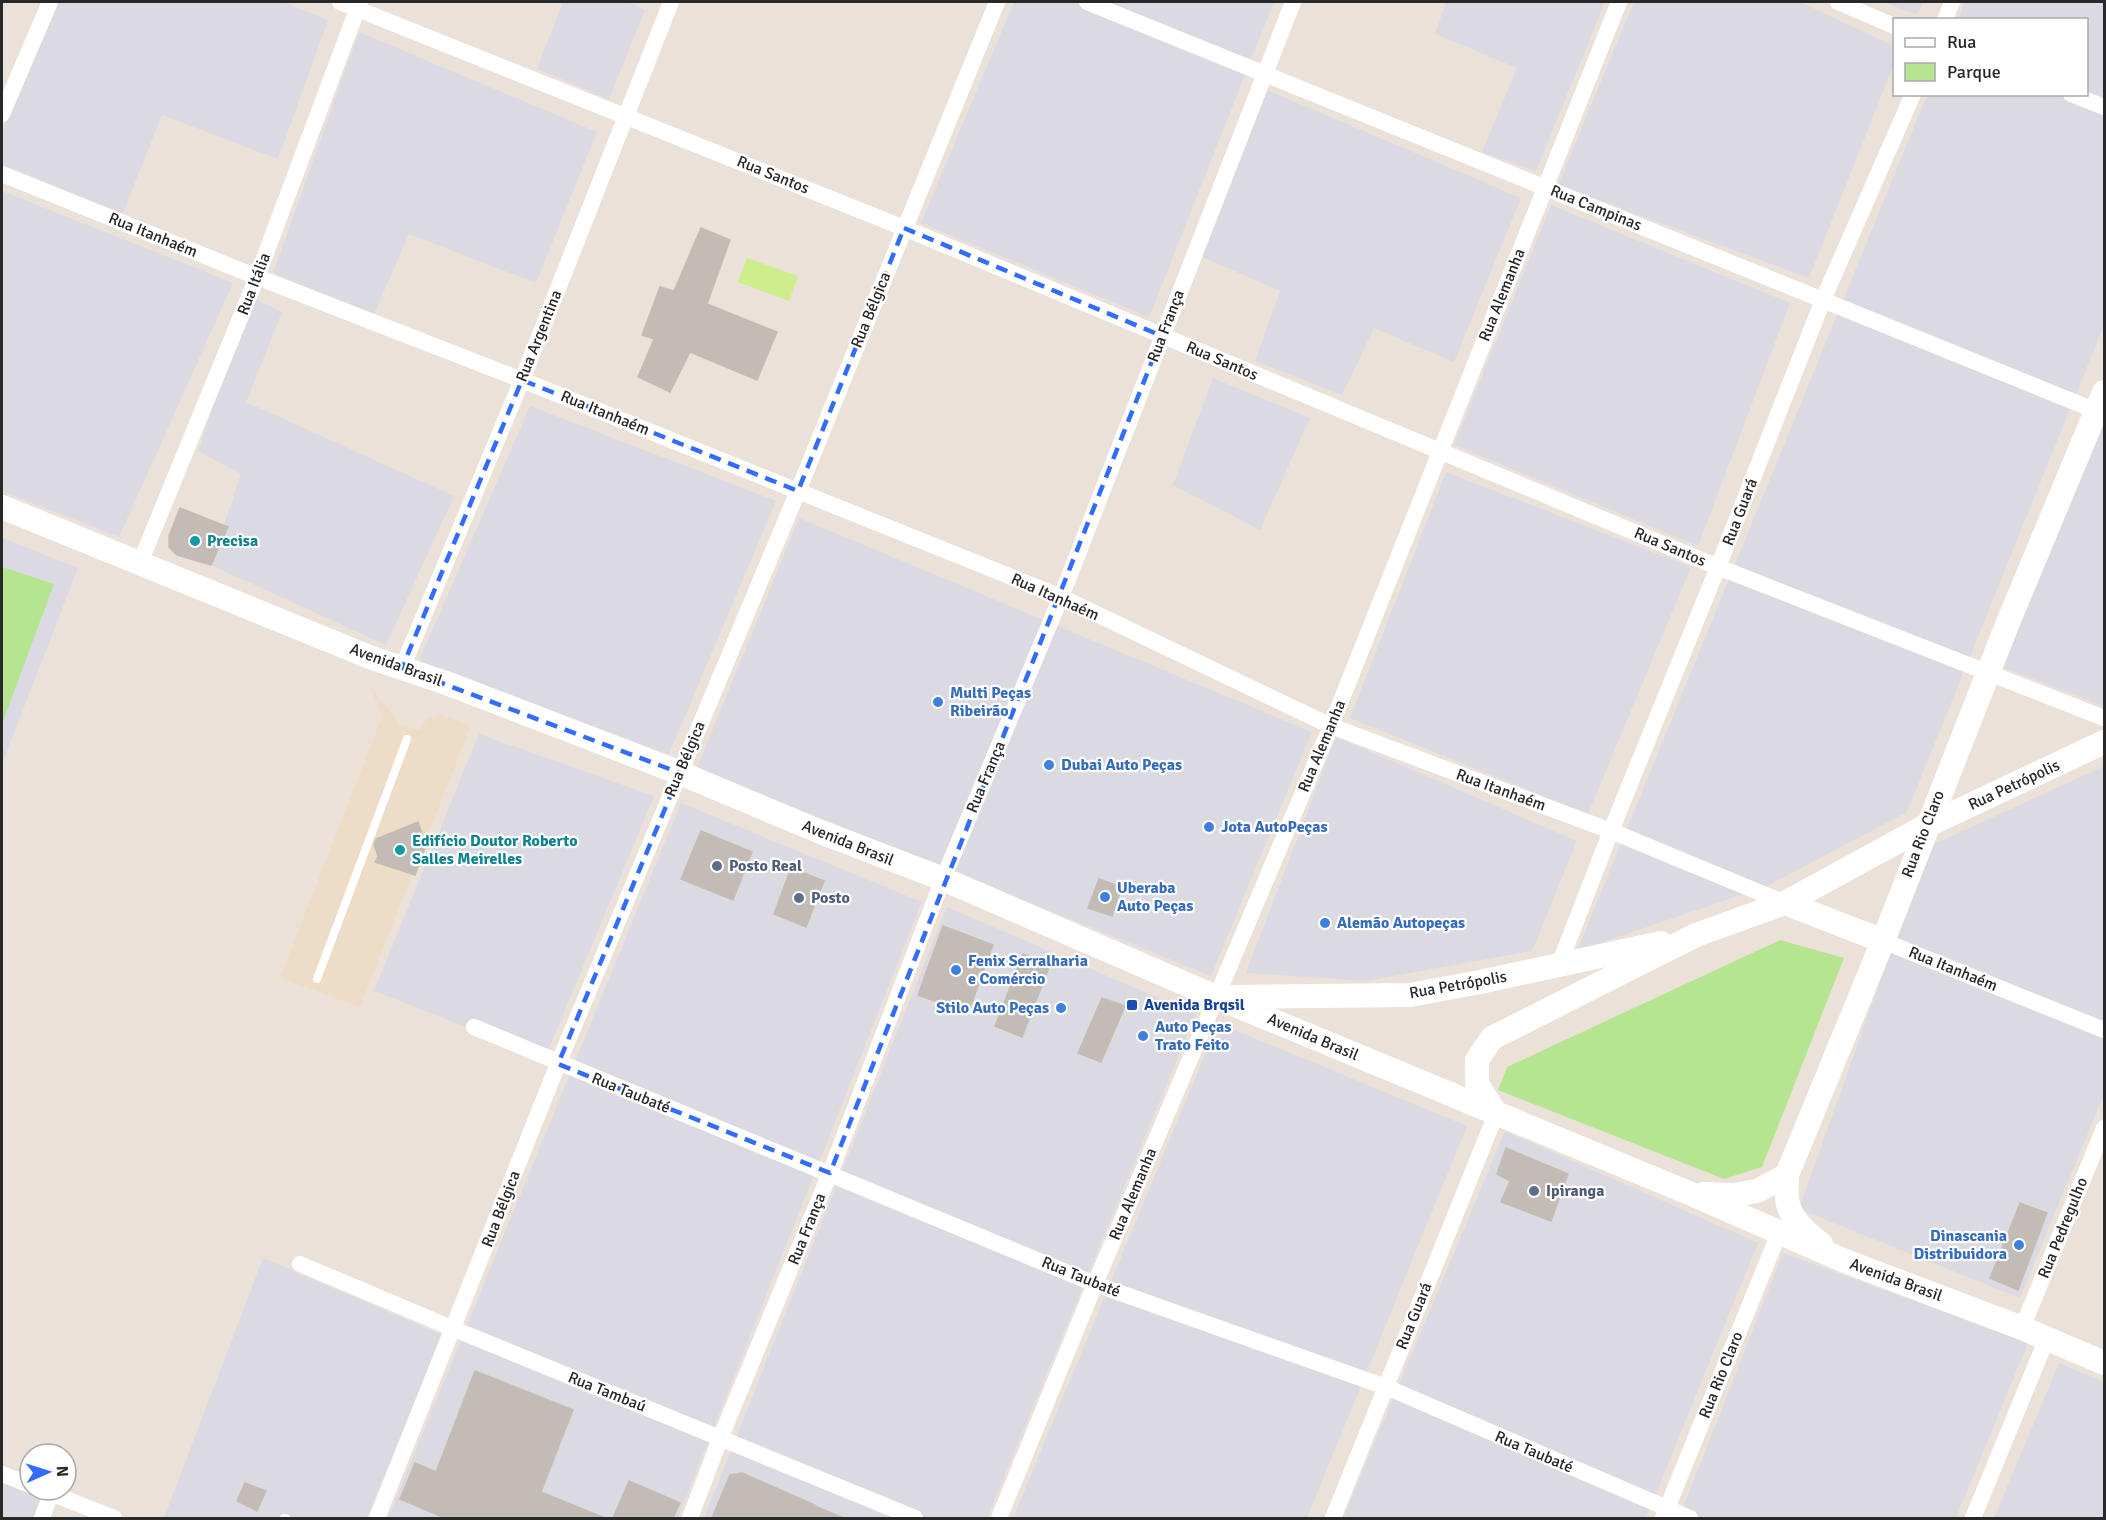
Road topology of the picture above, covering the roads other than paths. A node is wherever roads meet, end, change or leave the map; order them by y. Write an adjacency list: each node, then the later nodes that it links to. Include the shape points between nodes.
1 (50, 2): 17 (street)
2 (340, 2): 10 (street, Rua Santos)
3 (671, 2): 18 (street, Rua Argentina)
4 (998, 2): 21 (street, Rua Bélgica)
5 (1087, 2): 13 (street, Rua Campinas)
6 (1293, 2): 13 (street, Rua França)
7 (1619, 2): 20 (street, Rua Alemanha)
8 (1838, 2): 12 (street)
9 (1952, 2): 11 (street)
10 (358, 5): 18 (street, Rua Santos); 22 (street, Rua Itália)
11 (1946, 18)
12 (1893, 26)
13 (1265, 73): 20 (street, Rua Campinas); 24 (street, Rua França)
14 (1912, 96): 23 (street, Rua Guará)
15 (2076, 96): 16 (street)
16 (2104, 107)
17 (2, 114)
18 (626, 116): 21 (street, Rua Santos); 25 (street, Rua Argentina)
19 (2, 174): 22 (street, Rua Itanhaém)
20 (1545, 188): 23 (street, Rua Campinas); 27 (street, Rua Alemanha)
21 (904, 228): 24 (street, Rua Santos); 28 (street, Rua Bélgica)
22 (257, 277): 25 (street, Rua Itanhaém); 30 (street, Rua Itália)
23 (1823, 300): 26 (street, Rua Campinas); 31 (street, Rua Guará)
24 (1162, 336): 27 (street, Rua Santos); 32 (street, Rua França)
25 (522, 380): 28 (street, Rua Itanhaém); 33 (street, Rua Argentina)
26 (2102, 406): 34 (main road, Rua Rio Claro)
27 (1440, 451): 31 (street, Rua Santos); 36 (street, Rua Alemanha)
28 (798, 491): 32 (street, Rua Itanhaém); 39 (street, Rua Bélgica)
29 (2, 507): 30 (main road, Avenida Brasil)
30 (140, 563): 33 (main road, Avenida Brasil)
31 (1718, 567): 34 (street, Rua Santos); 41 (street, Rua Guará)
32 (1060, 597): 36 (street, Rua Itanhaém); 42 (street, Rua França)
33 (402, 668): 39 (main road, Avenida Brasil)
34 (1987, 673): 35 (street, Rua Santos); 40 (main road, Rua Rio Claro)
35 (2104, 718)
36 (1331, 726): 41 (street, Rua Itanhaém); 48 (street, Rua Alemanha)
37 (407, 739): 47 (lane)
38 (2104, 742): 40 (main road, Rua Petrópolis)
39 (680, 773): 42 (main road, Avenida Brasil); 51 (street, Rua Bélgica)
40 (1926, 826): 43 (main road, Rua Petrópolis); 45 (main road, Rua Rio Claro)
41 (1611, 831): 43 (street, Rua Itanhaém); 46 (street, Rua Guará)
42 (943, 879): 48 (main road, Avenida Brasil); 54 (street, Rua França)
43 (1785, 903): 44 (main road, Rua Petrópolis); 45 (main road, Rua Itanhaém)
44 (1696, 935): 46 (main road, Rua Petrópolis); 52 (main road, Rua Petrópolis, via 1492,1038 1477,1060 1477,1084)
45 (1882, 941): 50 (street, Rua Itanhaém); 55 (main road, Rua Rio Claro)
46 (1560, 965): 48 (main road, Rua Petrópolis, via 1410,995)
47 (317, 979)
48 (1216, 997): 52 (main road, Avenida Brasil); 60 (street, Rua Alemanha)
49 (474, 1027): 51 (street, Rua Taubaté)
50 (2104, 1030)
51 (558, 1064): 54 (street, Rua Taubaté); 62 (street, Rua Bélgica)
52 (1496, 1114): 56 (main road, Avenida Brasil); 65 (street, Rua Guará)
53 (2104, 1128): 61 (street, Rua Pedregulho)
54 (830, 1173): 60 (street, Rua Taubaté); 66 (street, Rua França)
55 (1787, 1175): 56 (main road, Avenida Brasil, via 1757,1191 1734,1195); 58 (main road, Rua Rio Claro, via 1788,1205 1797,1221)
56 (1689, 1193): 57 (main road, Avenida Brasil)
57 (1779, 1233): 58 (main road, Avenida Brasil); 71 (street, Rua Rio Claro)
58 (1845, 1262): 61 (main road, Avenida Brasil)
59 (300, 1264): 62 (street, Rua Tambaú)
60 (1095, 1284): 65 (street, Rua Taubaté); 77 (street, Rua Alemanha)
61 (2022, 1328): 63 (main road, Avenida Brasil)
62 (454, 1329): 66 (street, Rua Tambaú); 74 (street, Rua Bélgica)
63 (2047, 1338): 64 (main road, Avenida Brasil); 80 (street)
64 (2104, 1363)
65 (1386, 1387): 71 (street, Rua Taubaté); 78 (street, Rua Guará)
66 (720, 1438): 75 (street, Rua França); 76 (street, Rua Tambaú)
67 (2, 1474): 68 (street)
68 (18, 1480)
69 (45, 1502): 72 (street)
70 (73, 1502): 73 (street)
71 (1665, 1514): 79 (street, Rua Taubaté)
72 (42, 1518)
73 (114, 1518)
74 (377, 1518)
75 (690, 1518)
76 (915, 1518)
77 (999, 1518)
78 (1334, 1518)
79 (1690, 1518)
80 (1973, 1518)

